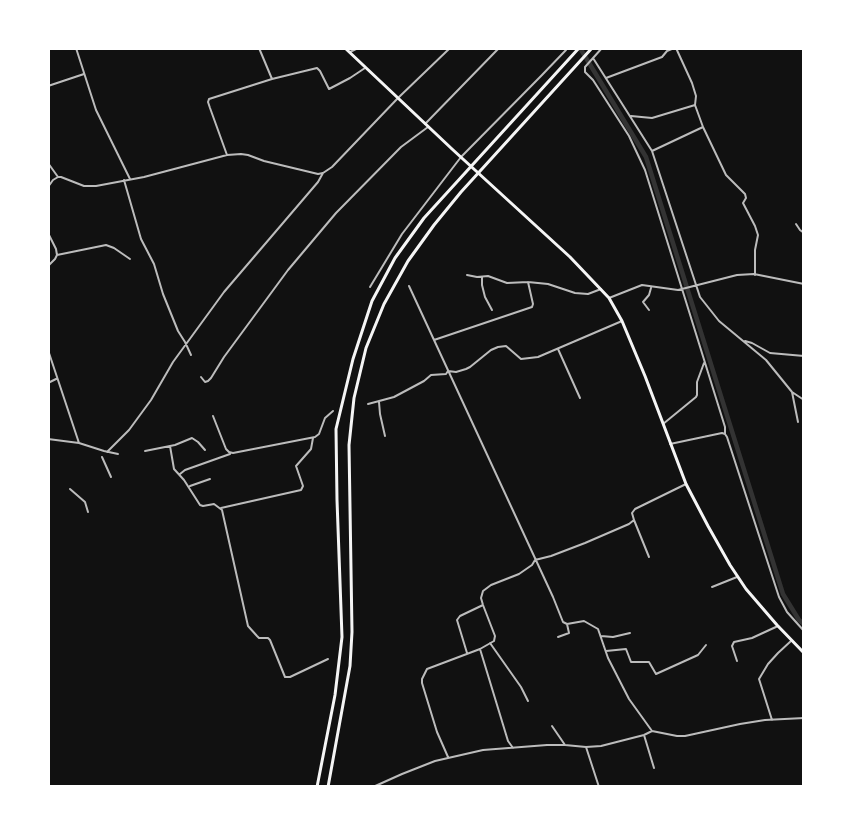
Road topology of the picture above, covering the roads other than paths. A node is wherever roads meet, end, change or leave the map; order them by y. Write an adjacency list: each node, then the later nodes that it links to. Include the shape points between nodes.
1 (76, 48): 15 (street)
2 (259, 48): 17 (street)
3 (345, 48): 12 (main road)
4 (358, 48): 12 (street)
5 (450, 48): 19 (street)
6 (499, 48): 22 (street)
7 (566, 48): 26 (street)
8 (579, 48): 128 (main road, via 424,218 395,258 372,302 336,429 342,637)
9 (592, 48): 129 (main road, via 434,225 384,304 366,348 354,398 349,446 350,666)
10 (602, 48): 13 (street)
11 (675, 48): 16 (street, via 662,57); 20 (street, via 695,90)
12 (349, 52): 14 (main road)
13 (592, 59): 16 (street); 49 (street, via 585,72 629,136 645,170)
14 (365, 68): 17 (street, via 329,89 317,68); 19 (main road)
15 (84, 74): 18 (street); 30 (street, via 96,110)
16 (606, 78): 21 (street)
17 (272, 79): 25 (street, via 209,99)
18 (48, 86)
19 (398, 98): 22 (main road); 28 (street)
20 (695, 105): 21 (street, via 652,118); 23 (street)
21 (631, 116): 24 (street)
22 (426, 125): 26 (main road); 63 (street, via 336,213 288,270 211,378 205,382)
23 (704, 127): 24 (street); 40 (street, via 726,175 745,194 743,203 758,236)
24 (652, 150): 44 (street)
25 (227, 155): 28 (street, via 248,155); 30 (street)
26 (461, 157): 47 (street, via 402,234); 48 (main road)
27 (48, 164): 29 (street)
28 (323, 173): 56 (street, via 224,292)
29 (58, 177): 31 (street, via 90,187); 32 (street)
30 (130, 179): 31 (street)
31 (124, 180): 56 (street, via 141,239)
32 (48, 187)
33 (796, 224): 35 (street)
34 (48, 233): 36 (street)
35 (804, 233)
36 (57, 255): 37 (street, via 106,246); 38 (street)
37 (130, 260)
38 (48, 266)
39 (467, 275): 41 (street)
40 (756, 275): 43 (street); 44 (street, via 736,275)
41 (482, 277): 42 (street, via 507,283); 51 (street)
42 (528, 282): 48 (street, via 574,293); 54 (street, via 532,307)
43 (804, 284)
44 (696, 285): 49 (street); 55 (street, via 700,297 719,321)
45 (409, 286): 54 (street)
46 (651, 286): 49 (street); 50 (street, via 642,285); 52 (street, via 643,302)
47 (370, 287)
48 (602, 289): 50 (main road)
49 (683, 289): 61 (street)
50 (609, 298): 53 (main road)
51 (492, 310)
52 (649, 310)
53 (622, 321): 57 (street); 74 (main road)
54 (434, 340): 62 (street)
55 (742, 341): 60 (street, via 770,353); 66 (street, via 766,360)
56 (186, 345): 59 (street); 84 (street, via 129,430)
57 (558, 349): 62 (street, via 521,359 506,346 498,347 470,367); 67 (street)
58 (48, 350): 64 (street)
59 (191, 355)
60 (804, 356)
61 (705, 361): 74 (street, via 696,397); 75 (street)
62 (448, 371): 69 (street, via 431,375); 98 (street)
63 (201, 377)
64 (57, 379): 65 (street); 79 (street)
65 (48, 383)
66 (792, 392): 68 (street); 73 (street)
67 (580, 398)
68 (804, 400)
69 (379, 402): 70 (street); 76 (street)
70 (368, 404)
71 (333, 411): 77 (street, via 324,418 319,434)
72 (213, 416): 86 (street)
73 (798, 422)
74 (663, 424): 80 (main road)
75 (725, 434): 80 (street); 104 (street, via 779,597)
76 (385, 436)
77 (313, 438): 86 (street); 94 (street, via 312,449 297,466 301,490)
78 (48, 439): 79 (street)
79 (79, 443): 84 (street)
80 (670, 444): 91 (main road)
81 (170, 446): 82 (street, via 192,438); 83 (street); 88 (street, via 174,469)
82 (205, 450)
83 (145, 451)
84 (107, 452): 85 (street)
85 (118, 453)
86 (230, 453): 88 (street)
87 (102, 457): 89 (street)
88 (180, 474): 92 (street)
89 (111, 477)
90 (210, 479): 92 (street)
91 (686, 484): 96 (street, via 635,509); 99 (main road)
92 (189, 486): 94 (street, via 200,505)
93 (70, 489): 95 (street, via 85,502)
94 (221, 508): 115 (street, via 248,626 259,638 270,640 286,678)
95 (88, 512)
96 (634, 520): 97 (street); 98 (street)
97 (649, 556)
98 (535, 560): 101 (street, via 519,574 483,591); 102 (street, via 561,619)
99 (738, 577): 100 (street); 103 (main road)
100 (712, 587)
101 (483, 605): 109 (street, via 495,636); 113 (street, via 457,620)
102 (567, 624): 106 (street, via 587,622); 107 (street, via 569,633)
103 (778, 626): 108 (main road); 116 (street, via 734,642)
104 (804, 631)
105 (630, 633): 106 (street)
106 (601, 636): 112 (street)
107 (558, 637)
108 (792, 641): 114 (main road); 119 (street, via 768,664 759,679)
109 (490, 643): 111 (street); 117 (street)
110 (706, 645): 112 (street, via 698,656 656,674 649,662 632,662 626,649)
111 (480, 649): 113 (street); 125 (street)
112 (606, 651): 121 (street, via 629,699)
113 (467, 653): 126 (street, via 427,669 422,679)
114 (804, 653)
115 (328, 659)
116 (737, 661)
117 (528, 701)
118 (804, 718): 119 (street)
119 (772, 720): 121 (street, via 685,736)
120 (552, 726): 123 (street)
121 (652, 731): 122 (street)
122 (644, 735): 124 (street, via 606,746); 127 (street)
123 (566, 745): 124 (street); 125 (street)
124 (586, 747): 131 (street)
125 (513, 748): 126 (street)
126 (448, 757): 130 (street)
127 (654, 768)
128 (317, 787)
129 (328, 787)
130 (373, 787)
131 (598, 787)

